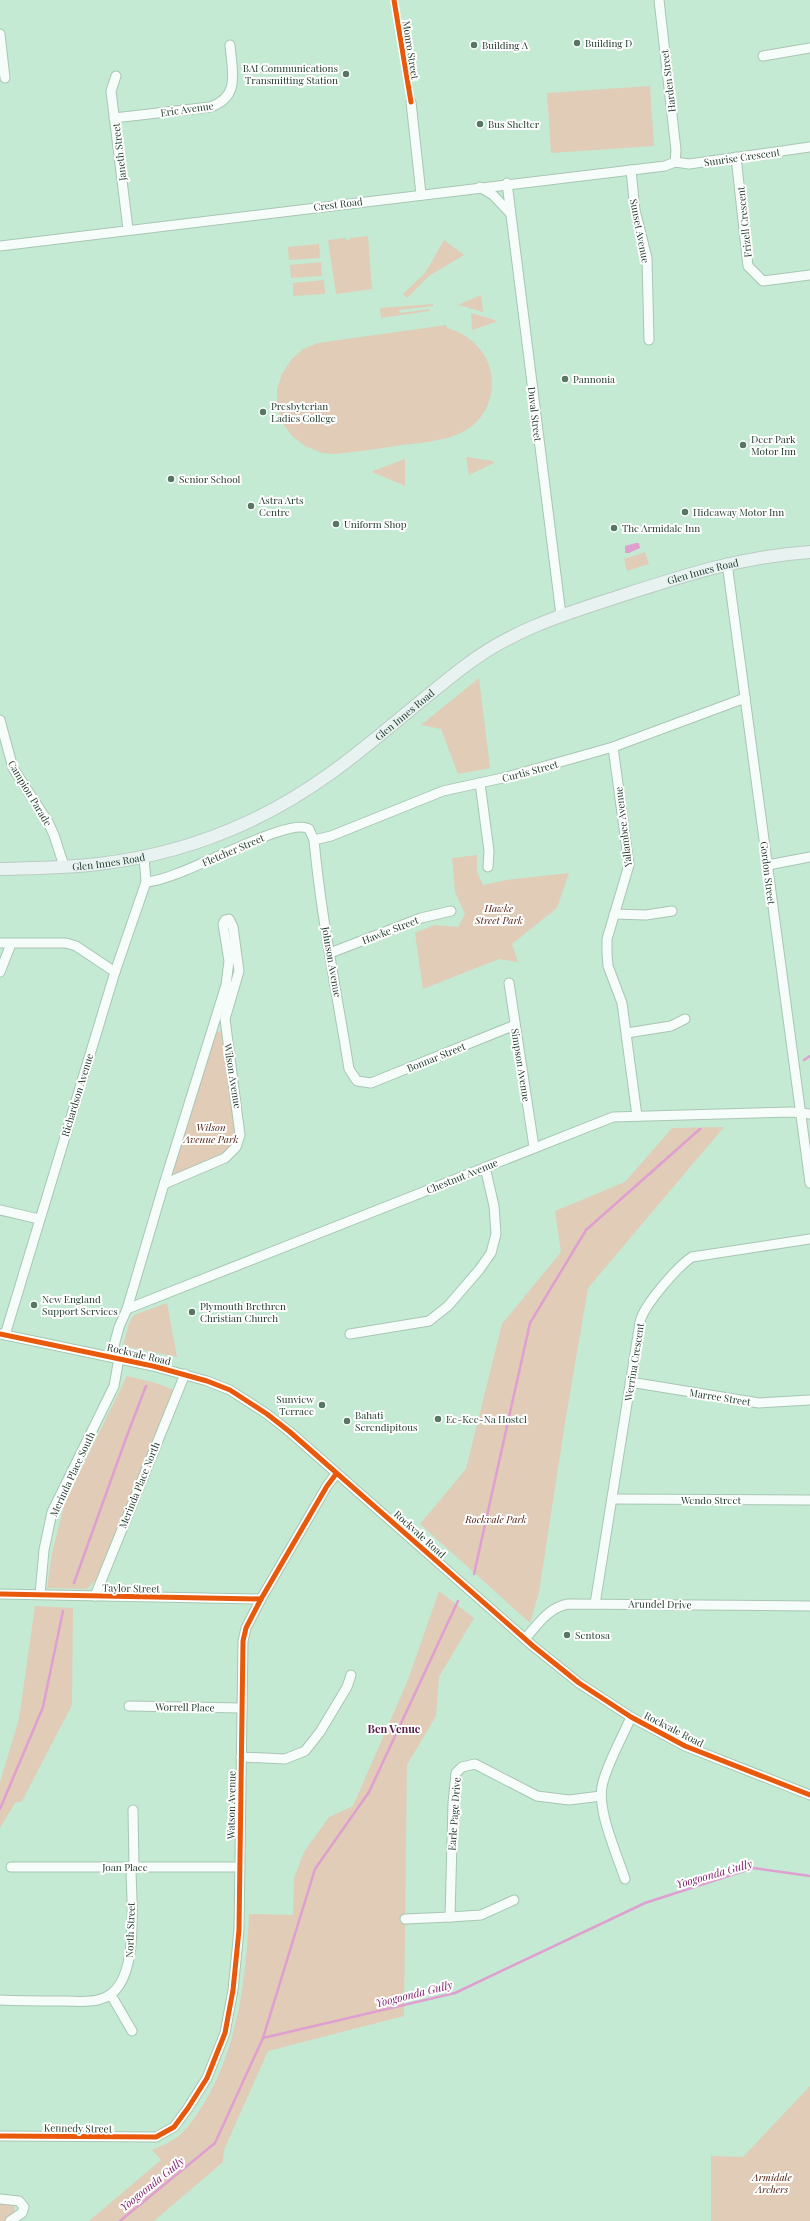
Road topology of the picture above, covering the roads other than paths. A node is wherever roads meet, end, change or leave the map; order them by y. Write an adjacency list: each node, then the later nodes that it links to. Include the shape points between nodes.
1 (659, 0): 12 (street, Harden Street, via 676,150)
2 (0, 34): 7 (street)
3 (230, 45): 9 (street, Eric Avenue, via 233,80 231,91 219,104)
4 (810, 48): 5 (street)
5 (763, 56)
6 (116, 76): 9 (street, Janeth Street, via 111,91)
7 (6, 78)
8 (411, 102): 16 (street)
9 (114, 118): 18 (street, Janeth Street)
10 (810, 147): 11 (street, Sunrise Crescent)
11 (736, 157): 12 (street, Sunrise Crescent, via 689,164); 20 (street, Frizell Crescent, via 748,266 763,281)
12 (675, 162): 13 (street, Crest Road, via 666,166)
13 (631, 170): 14 (street, Crest Road); 21 (street, Sunset Avenue, via 635,210 647,258)
14 (507, 183): 15 (street, Crest Road); 17 (street, Duval Street)
15 (480, 187): 16 (street, Crest Road); 17 (street, via 493,195)
16 (421, 194): 18 (street, Crest Road)
17 (510, 213): 24 (street, Duval Street)
18 (128, 230): 19 (street, Crest Road)
19 (0, 246)
20 (810, 275)
21 (649, 340)
22 (810, 552): 23 (main road, Glen Innes Road)
23 (726, 563): 24 (main road, Glen Innes Road); 25 (street, Gordon Street)
24 (561, 615): 30 (main road, Glen Innes Road, via 509,637 487,650 465,665 353,758 271,811 223,833)
25 (745, 698): 27 (street, Curtis Street); 32 (street, Gordon Street)
26 (0, 720): 33 (street, Campion Parade, via 12,768 48,822)
27 (613, 747): 28 (street, Curtis Street); 39 (street, Yallambee Avenue, via 629,865)
28 (480, 783): 29 (street, Curtis Street, via 443,791 331,836); 34 (street, via 489,851)
29 (314, 840): 36 (street, Fletcher Street, via 306,827 291,827 256,839 184,872); 43 (street, Johnson Avenue)
30 (144, 857): 33 (main road, Glen Innes Road, via 96,865); 36 (street, Richardson Avenue)
31 (810, 857): 32 (street)
32 (768, 865): 52 (street, Gordon Street)
33 (64, 866): 35 (main road, Glen Innes Road)
34 (488, 867)
35 (0, 869)
36 (146, 882): 45 (street, Richardson Avenue)
37 (451, 911): 43 (street, Hawke Street, via 421,918)
38 (672, 911): 39 (street, via 646,915)
39 (614, 914): 50 (street, Yallambee Avenue, via 607,939 608,966 622,1003)
40 (0, 943): 41 (street)
41 (11, 944): 44 (street); 45 (street, via 66,943 76,946)
42 (232, 951): 47 (street, Wilson Avenue, via 230,986)
43 (330, 953): 51 (street, Johnson Avenue, via 349,1069)
44 (0, 972)
45 (115, 972): 60 (street, Richardson Avenue)
46 (509, 983): 49 (street, Simpson Avenue)
47 (221, 1018): 58 (street, Wilson Avenue); 58 (street, Wilson Avenue, via 239,1118 238,1142 226,1158)
48 (685, 1019): 50 (street, via 672,1026)
49 (515, 1025): 51 (street, Bonnar Street, via 371,1083); 55 (street, Simpson Avenue)
50 (627, 1033): 54 (street, Yallambee Avenue)
51 (357, 1081)
52 (799, 1113): 53 (street, Chestnut Avenue); 54 (street, Chestnut Avenue); 57 (street, Gordon Street)
53 (810, 1114)
54 (637, 1116): 55 (street, Chestnut Avenue, via 613,1117)
55 (534, 1147): 56 (street, Chestnut Avenue)
56 (485, 1167): 62 (street, Chestnut Avenue); 64 (street, via 494,1206 496,1234 491,1253 479,1270 448,1306 429,1321)
57 (810, 1183)
58 (164, 1184): 62 (street, Wilson Avenue)
59 (0, 1210): 60 (street)
60 (39, 1219): 63 (street, Richardson Avenue)
61 (810, 1239): 67 (street, Werrina Crescent, via 702,1255 687,1261 641,1315)
62 (127, 1309): 65 (street, Wilson Avenue, via 119,1327)
63 (2, 1334): 65 (street, Rockvale Road)
64 (350, 1334)
65 (115, 1358): 66 (street, Rockvale Road); 73 (street, Merinda Place South, via 114,1386 52,1512 44,1550)
66 (185, 1374): 69 (street, Rockvale Road, via 230,1390 267,1414); 74 (street, Merinda Place North)
67 (630, 1382): 68 (street, Marree Street, via 759,1403); 70 (street, Werrina Crescent)
68 (810, 1400)
69 (336, 1474): 75 (street, Watson Avenue); 78 (street, Rockvale Road)
70 (612, 1499): 71 (street, Wendo Street); 76 (street, Werrina Crescent)
71 (810, 1500)
72 (0, 1594): 73 (street, Taylor Street)
73 (40, 1594): 74 (street, Taylor Street)
74 (95, 1596): 75 (street, Taylor Street)
75 (261, 1599): 81 (street, Watson Avenue, via 246,1628 243,1640)
76 (595, 1604): 77 (street, Arundel Drive); 78 (street, Arundel Drive, via 560,1605 541,1620)
77 (810, 1606)
78 (525, 1639): 82 (street, Rockvale Road, via 579,1683)
79 (351, 1675): 83 (street, via 347,1687 306,1751 285,1759)
80 (129, 1706): 81 (street, Worrell Place)
81 (242, 1708): 83 (street, Watson Avenue)
82 (631, 1717): 84 (street, via 603,1782); 85 (street, Rockvale Road, via 685,1746)
83 (241, 1757): 89 (street, Watson Avenue)
84 (601, 1796): 90 (street); 92 (street, Earle Page Drive, via 569,1800 537,1796 475,1764 462,1767 456,1773 453,1803)
85 (810, 1796)
86 (133, 1810): 88 (street, North Street)
87 (11, 1867): 88 (street, Joan Place)
88 (132, 1867): 89 (street, Joan Place); 94 (street, North Street, via 131,1954 125,1975)
89 (240, 1868): 98 (street, Watson Avenue, via 239,1930 233,1990 225,2034 207,2078 188,2108 174,2127)
90 (625, 1879)
91 (514, 1900): 92 (street, via 481,1915)
92 (450, 1917): 93 (street)
93 (405, 1919)
94 (111, 1995): 95 (street, via 86,2001); 96 (street)
95 (0, 2000)
96 (132, 2031)
97 (0, 2136): 98 (street, Kennedy Street)
98 (156, 2137)
99 (0, 2199): 100 (street, via 19,2201 24,2207 22,2213)
100 (10, 2221)

